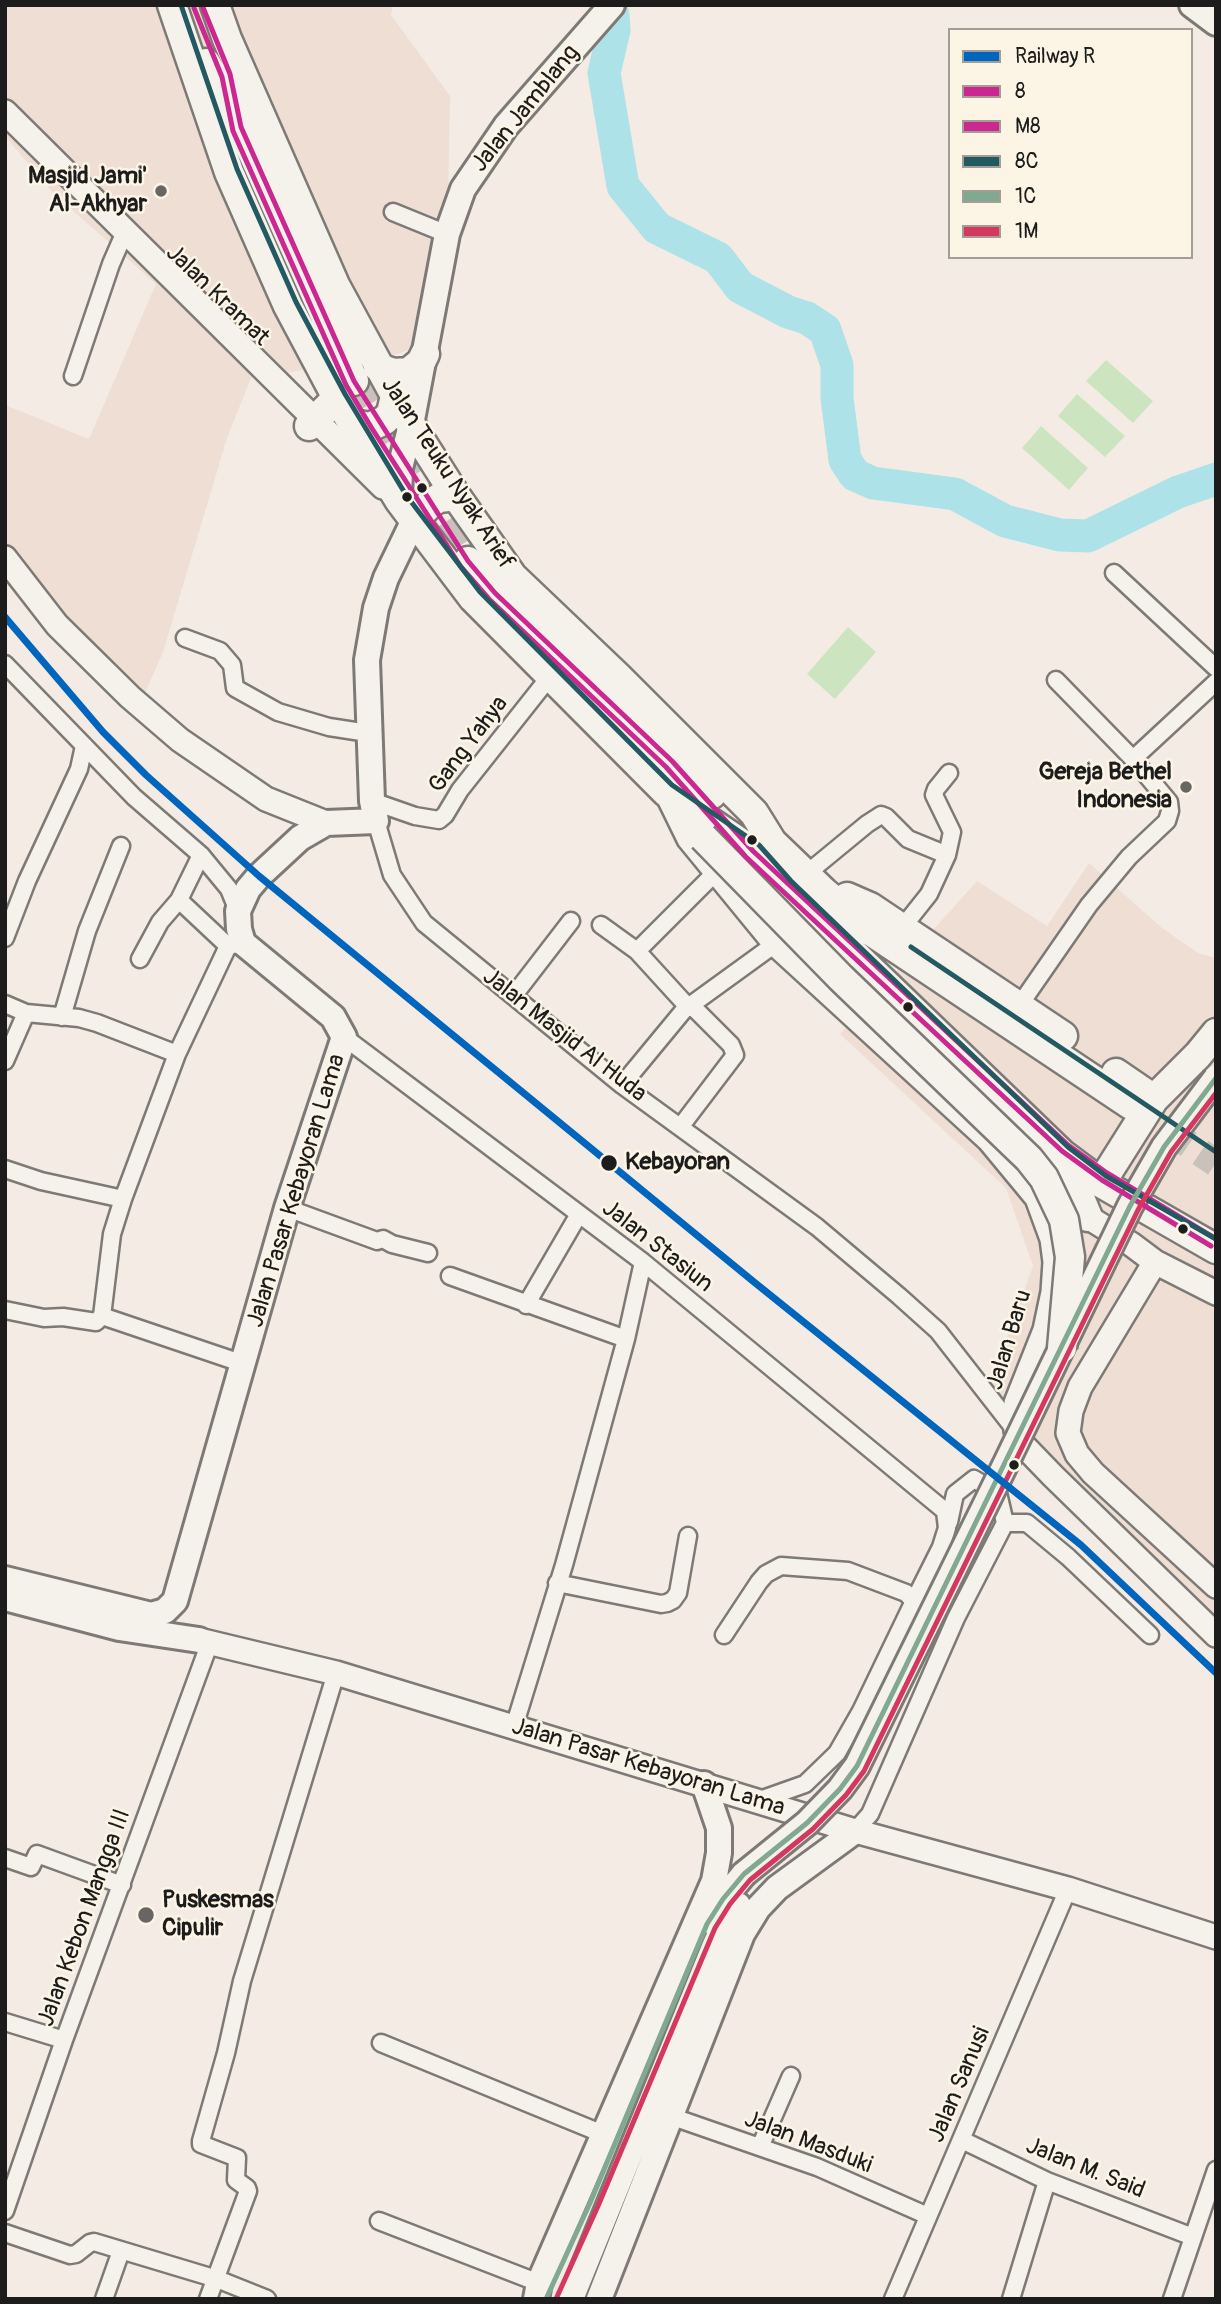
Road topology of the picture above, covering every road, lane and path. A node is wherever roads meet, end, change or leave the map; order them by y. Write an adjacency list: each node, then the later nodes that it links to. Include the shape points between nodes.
1 (215, 5): 6 (highway, Jalan Teuku Nyak Arief)
2 (612, 5): 11 (main road, Jalan Jamblang, via 500,135 463,189)
3 (1192, 5): 5 (main road)
4 (175, 14): 9 (highway); 16 (highway, Jalan Teuku Nyak Arief, via 229,172 288,306)
5 (1216, 23)
6 (227, 39): 9 (highway); 14 (highway, Jalan Teuku Nyak Arief, via 335,285)
7 (5, 112): 18 (main road)
8 (5, 122): 12 (main road, Jalan Kramat, via 53,177)
9 (241, 127): 16 (highway)
10 (393, 212): 11 (street)
11 (447, 234): 13 (main road, Jalan Jamblang)
12 (121, 241): 15 (street); 18 (main road, Jalan Kramat)
13 (425, 354): 14 (highway, via 409,372 393,373); 20 (main road, Jalan Jamblang)
14 (378, 367): 17 (highway, Jalan Teuku Nyak Arief)
15 (73, 376)
16 (345, 389): 18 (highway); 19 (highway, Jalan Teuku Nyak Arief)
17 (395, 396): 19 (highway, via 385,420 370,427); 20 (highway, Jalan Teuku Nyak Arief)
18 (312, 423): 22 (main road)
19 (353, 425): 22 (highway, Jalan Teuku Nyak Arief)
20 (411, 425): 21 (highway, Jalan Teuku Nyak Arief); 22 (main road, Jalan Masjid Al Huda, via 400,468)
21 (456, 496): 22 (highway); 40 (highway, Jalan Teuku Nyak Arief, via 513,577 754,813)
22 (403, 507): 29 (highway, Jalan Teuku Nyak Arief, via 473,598); 32 (main road, Jalan Masjid Al Huda, via 367,660)
23 (5, 558): 38 (main road, via 57,625 180,740 266,799)
24 (468, 561): 40 (highway, via 503,601)
25 (1114, 573): 28 (street)
26 (185, 638): 32 (street, via 220,651 232,665 234,688 278,712)
27 (5, 664): 33 (street)
28 (1216, 668)
29 (551, 675): 36 (highway, Jalan Teuku Nyak Arief); 37 (street, Gang Yahya, via 439,820)
30 (1056, 680): 34 (street)
31 (1216, 682): 34 (street)
32 (368, 733): 37 (main road, Jalan Masjid Al Huda)
33 (84, 746): 41 (street); 50 (street, via 79,769)
34 (1133, 759): 57 (street, via 1169,802 1167,821 1089,905)
35 (949, 774): 42 (street, via 934,795 952,832)
36 (676, 799): 40 (highway, Jalan Teuku Nyak Arief); 43 (main road, Jalan Baru, via 689,839); 89 (highway, bridge, via 703,837 1044,1178 1063,1220 1070,1257)
37 (374, 811): 38 (main road); 55 (street, Jalan Masjid Al Huda, via 392,875 424,923)
38 (326, 823): 46 (main road, via 300,838 259,876)
39 (121, 846): 60 (street, via 87,931)
40 (762, 847): 44 (highway, Jalan Teuku Nyak Arief); 71 (highway, Jalan Teuku Nyak Arief, via 785,887)
41 (201, 855): 45 (street); 46 (street, via 229,889)
42 (947, 855): 44 (street, via 908,839 881,815 867,824); 49 (street, via 929,894)
43 (715, 873): 51 (main road, Jalan Baru); 53 (street)
44 (815, 883): 49 (highway, via 870,907); 69 (highway, Jalan Teuku Nyak Arief, via 869,930)
45 (179, 900): 52 (street); 54 (street, via 160,922)
46 (239, 911): 52 (main road)
47 (571, 921): 55 (street)
48 (601, 925): 53 (street)
49 (902, 928): 57 (highway)
50 (5, 938)
51 (775, 944): 58 (street); 74 (main road, Jalan Baru, via 989,1140)
52 (236, 945): 62 (main road, Jalan Pasar Kebayoran Lama, via 333,1017); 63 (street)
53 (637, 951): 58 (street)
54 (140, 959)
55 (514, 995): 67 (street, Jalan Masjid Al Huda)
56 (5, 1004): 59 (street)
57 (1019, 1006): 69 (highway)
58 (691, 1007): 67 (street); 70 (street, via 731,1045 735,1055)
59 (26, 1013): 60 (street); 65 (street)
60 (62, 1017): 63 (street, via 97,1023)
61 (1216, 1033): 64 (highway)
62 (344, 1037): 76 (main road, Jalan Pasar Kebayoran Lama); 77 (street, Jalan Stasiun)
63 (177, 1054): 75 (street)
64 (1198, 1055): 68 (highway, via 1200,1084); 69 (highway)
65 (5, 1061)
66 (1216, 1078): 89 (main road, bridge, via 1164,1147 1129,1206)
67 (622, 1084): 70 (street, Jalan Masjid Al Huda)
68 (1216, 1101): 113 (main road, via 1158,1188 1065,1367 873,1767 838,1814)
69 (1143, 1102): 73 (highway)
70 (681, 1126): 93 (street, Jalan Masjid Al Huda, via 817,1227 937,1331)
71 (1062, 1154): 73 (highway, Jalan Teuku Nyak Arief); 78 (highway)
72 (5, 1169): 75 (street)
73 (1101, 1183): 79 (highway, Jalan Teuku Nyak Arief)
74 (1037, 1198): 78 (main road, via 1065,1204); 90 (main road, Jalan Baru, via 1055,1262 1045,1330)
75 (123, 1199): 87 (street, via 112,1234)
76 (287, 1208): 80 (street, via 377,1241); 91 (main road, Jalan Pasar Kebayoran Lama)
77 (579, 1214): 81 (street, Jalan Stasiun); 85 (street)
78 (1088, 1217): 82 (main road)
79 (1216, 1249)
80 (428, 1253)
81 (643, 1262): 88 (street); 95 (street, Jalan Stasiun, via 935,1502 945,1511)
82 (1155, 1262): 84 (main road); 92 (main road)
83 (450, 1276): 85 (street)
84 (1216, 1293)
85 (526, 1305): 88 (street)
86 (5, 1310): 87 (street, via 96,1322)
87 (102, 1316): 91 (street)
88 (626, 1339): 98 (street)
89 (1062, 1348): 113 (main road, bridge, via 857,1766)
90 (1034, 1361): 92 (main road, via 1051,1359 1069,1366); 93 (main road, Jalan Baru, via 1016,1403)
91 (244, 1364): 101 (main road, Jalan Pasar Kebayoran Lama)
92 (1080, 1387): 99 (main road, via 1068,1433 1077,1454)
93 (1016, 1431): 105 (main road, via 1024,1446)
94 (1005, 1522): 95 (street, via 998,1493 974,1479 954,1494); 104 (street, via 1027,1523); 111 (street, via 956,1618 870,1814)
95 (947, 1528): 102 (street)
96 (688, 1536): 98 (street, via 678,1593 667,1603)
97 (5, 1579): 101 (main road, via 151,1615 165,1611)
98 (557, 1583): 108 (street)
99 (1216, 1586)
100 (5, 1598): 106 (main road, via 119,1628)
101 (175, 1601): 106 (main road)
102 (914, 1601): 103 (street, via 906,1593 848,1571 781,1566 759,1581); 110 (street, via 837,1754 805,1784)
103 (724, 1635)
104 (1150, 1635)
105 (1216, 1635)
106 (205, 1641): 107 (main road, Jalan Pasar Kebayoran Lama); 114 (street, Jalan Kebon Mangga III)
107 (335, 1674): 108 (main road, Jalan Pasar Kebayoran Lama); 134 (street, via 242,1981 201,2141 237,2158 236,2180 248,2191)
108 (514, 1727): 109 (main road, Jalan Pasar Kebayoran Lama)
109 (704, 1784): 110 (main road, Jalan Pasar Kebayoran Lama); 122 (main road, via 719,1828 715,1881)
110 (757, 1801): 111 (main road, Jalan Pasar Kebayoran Lama)
111 (855, 1831): 115 (main road, Jalan Pasar Kebayoran Lama); 121 (main road, via 798,1870 758,1908 742,1934)
112 (5, 1858): 114 (street, via 31,1867 37,1854)
113 (751, 1879): 127 (main road, via 723,1927)
114 (122, 1885): 118 (street, Jalan Kebon Mangga III)
115 (1068, 1889): 116 (main road, Jalan Pasar Kebayoran Lama); 123 (street, Jalan Sanusi)
116 (1216, 1937)
117 (5, 2022): 118 (street)
118 (64, 2040): 128 (street, Jalan Kebon Mangga III)
119 (382, 2043): 122 (street)
120 (791, 2076): 124 (street)
121 (670, 2116): 124 (street, Jalan Masduki); 140 (main road)
122 (603, 2134): 135 (main road)
123 (962, 2140): 126 (street, Jalan M. Said); 129 (street, Jalan Sanusi)
124 (760, 2147): 129 (street, Jalan Masduki)
125 (1216, 2170): 132 (street)
126 (1048, 2181): 132 (street, Jalan M. Said); 142 (street)
127 (596, 2210): 135 (main road); 139 (main road)
128 (5, 2211)
129 (928, 2216): 141 (street, Jalan Sanusi)
130 (379, 2221): 135 (street)
131 (5, 2233): 133 (street, via 70,2255 94,2242)
132 (1193, 2237): 143 (street)
133 (121, 2251): 134 (street); 136 (street)
134 (218, 2278): 137 (street); 138 (street)
135 (540, 2294)
136 (104, 2299)
137 (208, 2299)
138 (267, 2299)
139 (571, 2299)
140 (599, 2299)
141 (893, 2299)
142 (1011, 2299)
143 (1172, 2299)

